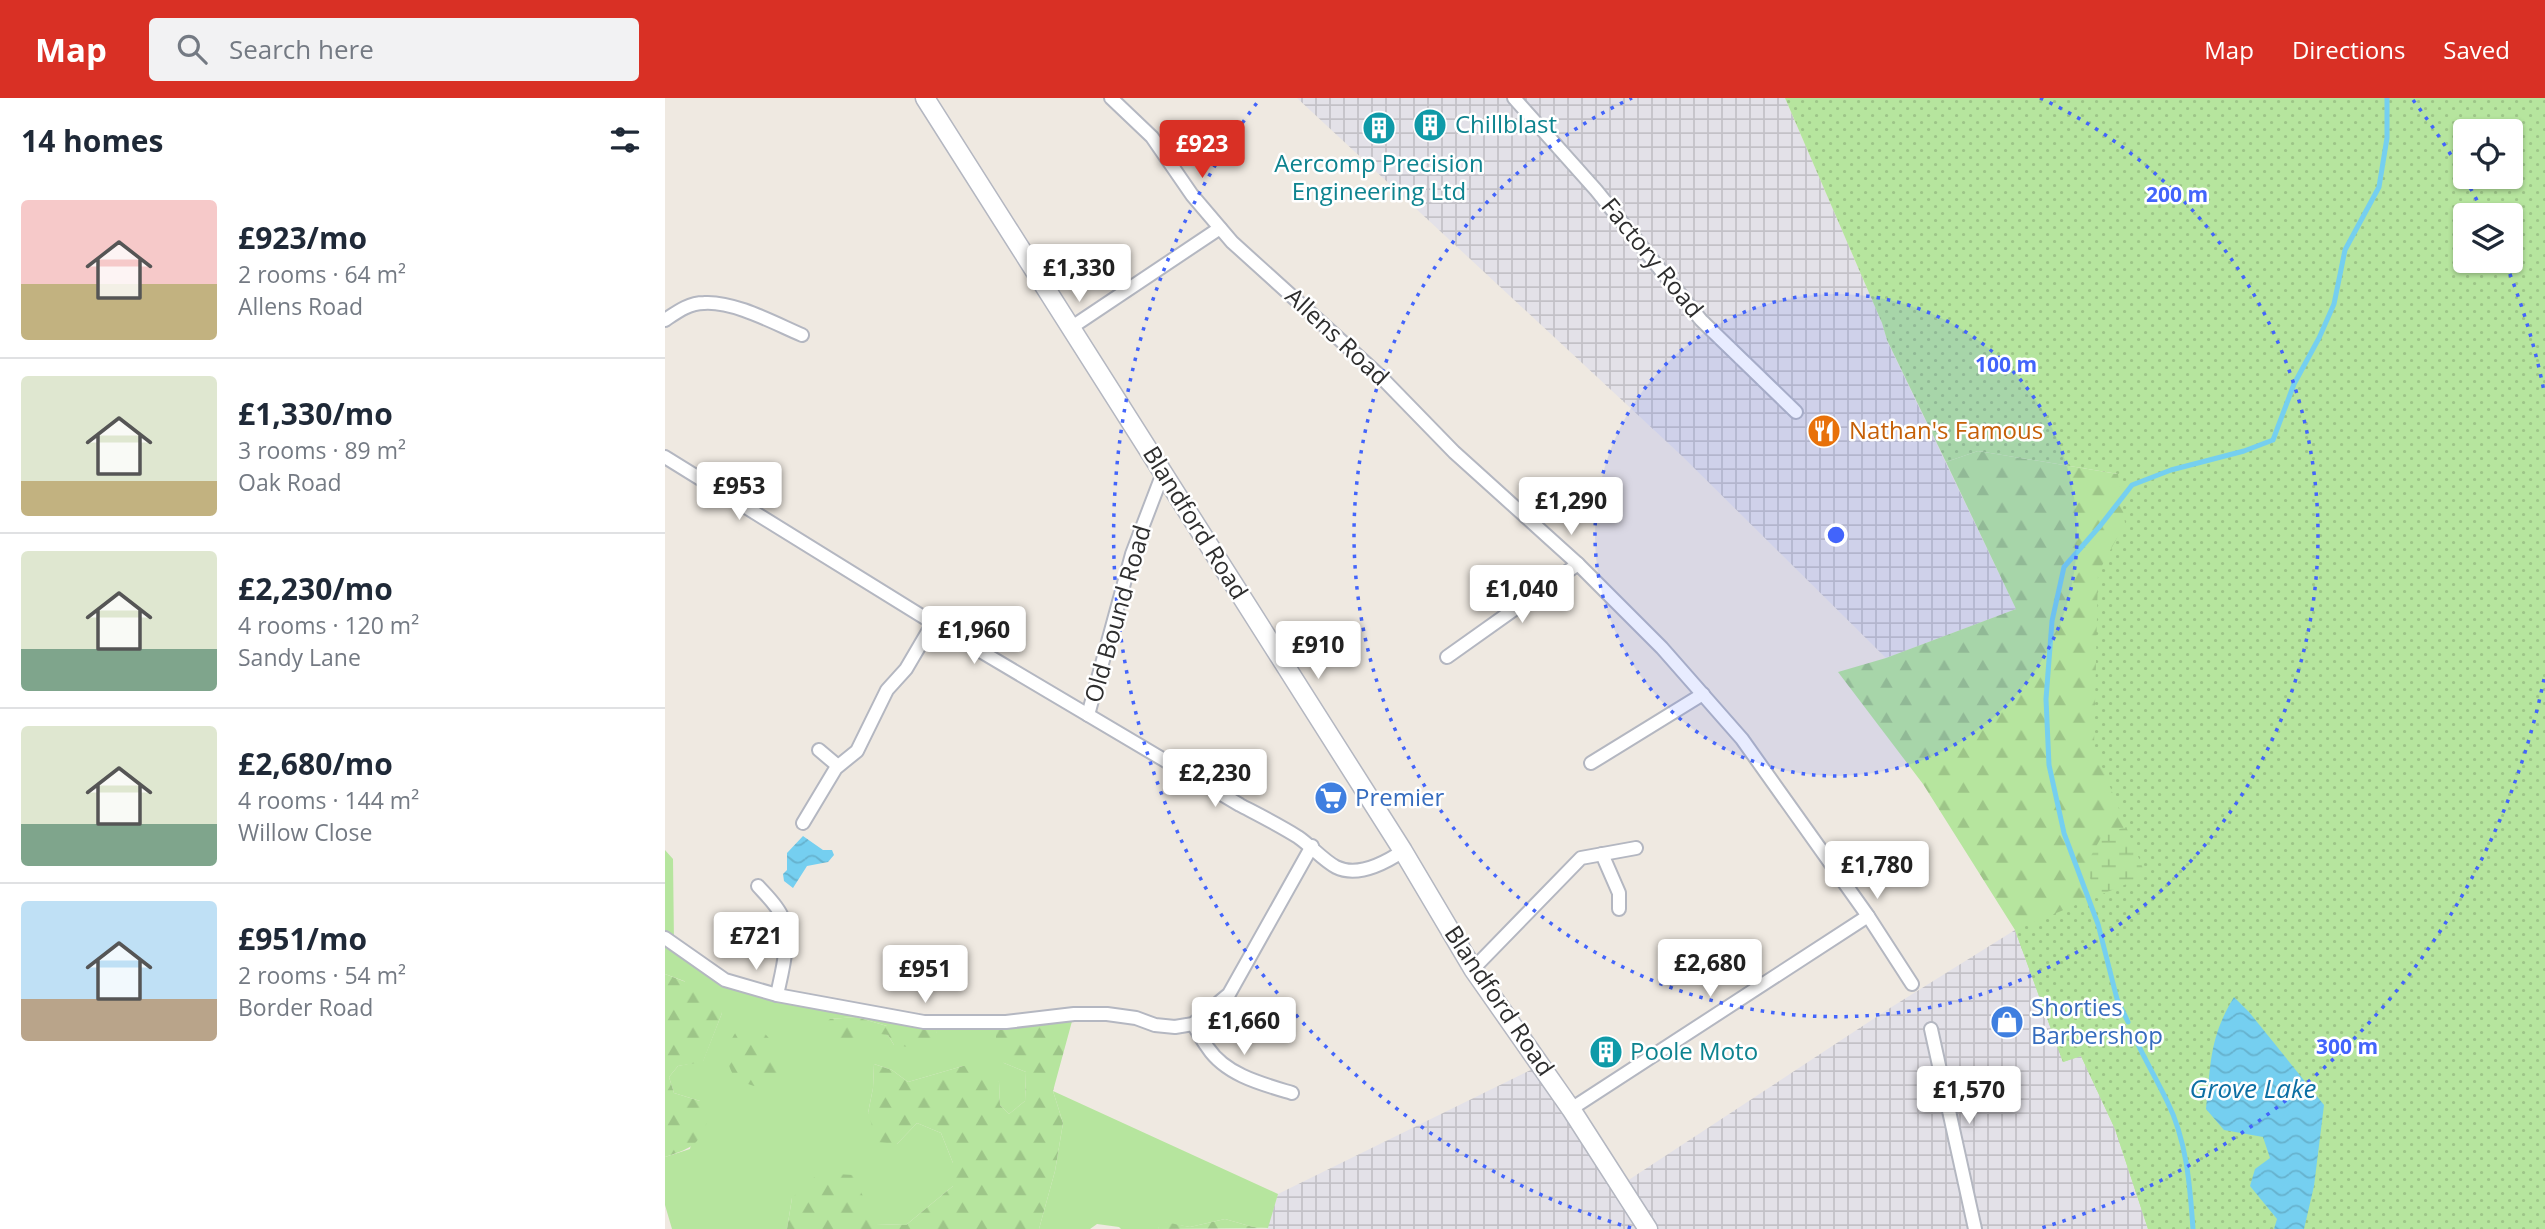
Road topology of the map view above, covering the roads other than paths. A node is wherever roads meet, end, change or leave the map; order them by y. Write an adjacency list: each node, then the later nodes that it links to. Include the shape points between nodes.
1 (925, 98): 6 (main road, Blandford Road)
2 (1111, 98): 4 (street, Allens Road, via 1152,137)
3 (1514, 98): 8 (street, Factory Road, via 1701,320)
4 (1220, 228): 6 (street); 11 (street, Allens Road)
5 (665, 320): 7 (street, via 702,302 721,303)
6 (1072, 327): 10 (main road, Blandford Road)
7 (802, 335)
8 (1796, 412)
9 (665, 457): 12 (street)
10 (1163, 473): 15 (street, Old Bound Road, via 1132,554); 22 (main road, Blandford Road)
11 (1578, 565): 13 (street); 14 (street, Allens Road)
12 (933, 623): 15 (street); 18 (street, via 906,669 887,690 856,751)
13 (1447, 657)
14 (1703, 694): 17 (street); 26 (street, Allens Road, via 1742,739)
15 (1088, 715): 20 (street)
16 (819, 750): 18 (street)
17 (1591, 763)
18 (838, 766): 19 (street)
19 (803, 823)
20 (1312, 846): 22 (street, via 1336,867 1356,870 1373,867); 31 (street, via 1229,994)
21 (1636, 848): 23 (street)
22 (1403, 851): 28 (main road, Blandford Road)
23 (1602, 854): 25 (street, via 1619,893); 28 (street, via 1581,858)
24 (758, 886): 30 (street, via 782,915 785,930)
25 (1619, 909)
26 (1868, 916): 29 (street, Allens Road); 36 (street)
27 (665, 938): 30 (street, via 725,980)
28 (1473, 969): 36 (main road, Blandford Road)
29 (1912, 984)
30 (777, 995): 31 (street, via 924,1022 1006,1022 1107,1014 1156,1025)
31 (1193, 1024): 35 (street, via 1224,1064 1248,1079)
32 (1931, 1029): 34 (street)
33 (1958, 1078): 34 (street)
34 (1943, 1081): 38 (street)
35 (1292, 1093)
36 (1571, 1109): 37 (main road, Blandford Road)
37 (1648, 1229)
38 (1975, 1229)

